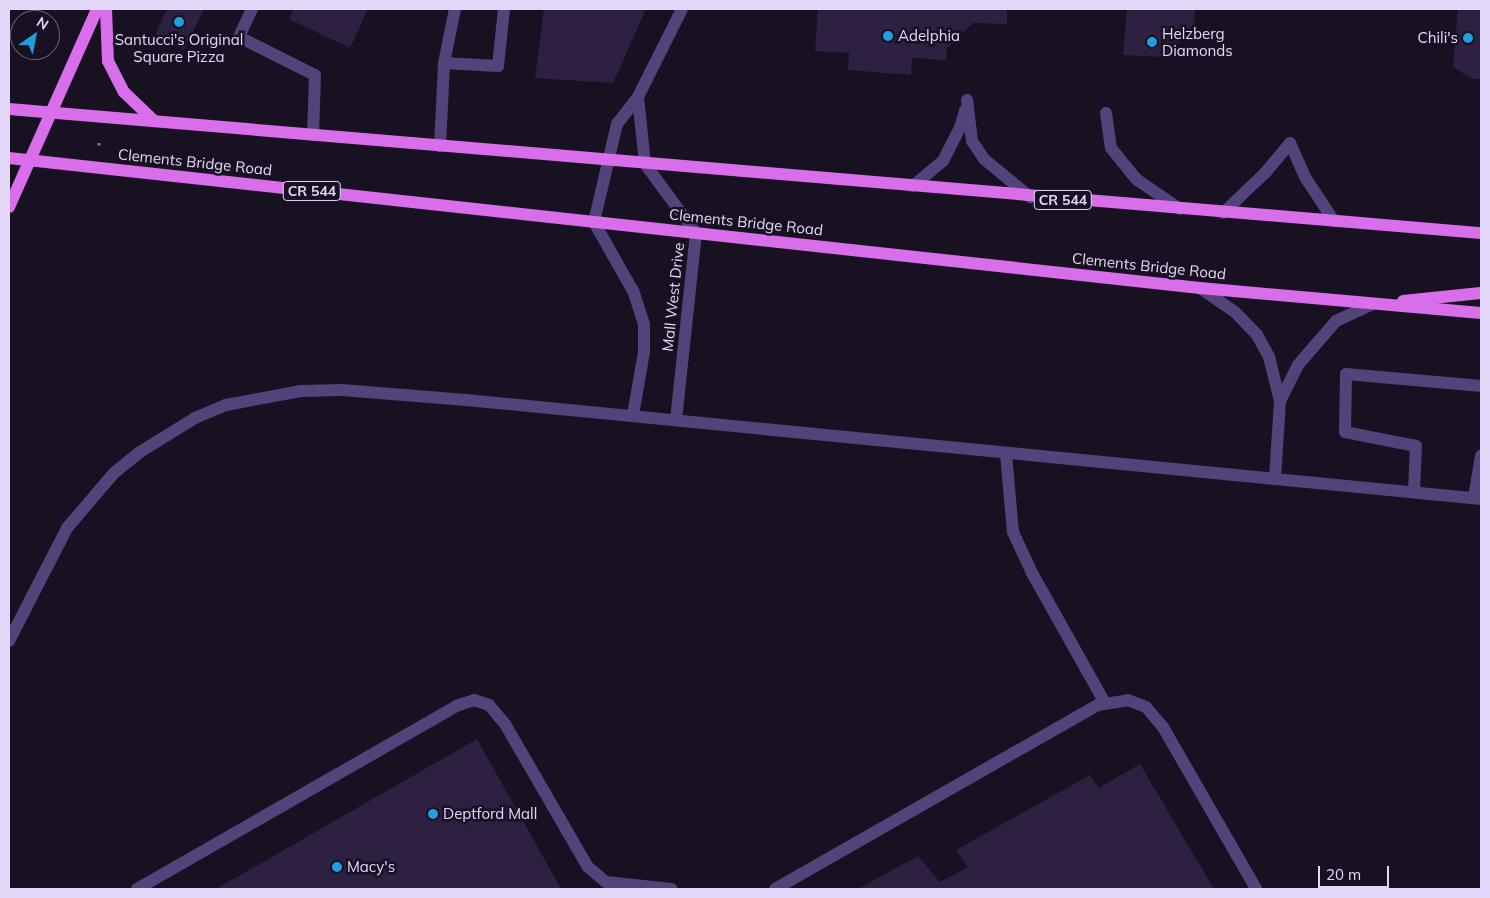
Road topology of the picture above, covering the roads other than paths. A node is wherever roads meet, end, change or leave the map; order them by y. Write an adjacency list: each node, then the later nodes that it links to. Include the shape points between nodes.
1 (97, 9): 10 (main road)
2 (106, 9): 12 (main road, via 108,61 124,92)
3 (252, 9): 13 (lane, via 239,37 315,75)
4 (455, 9): 7 (lane)
5 (504, 9): 7 (lane, via 498,66)
6 (682, 9): 8 (lane)
7 (444, 63): 14 (lane)
8 (638, 96): 17 (lane, via 616,124); 18 (lane)
9 (9, 109): 10 (main road, CR 544)
10 (51, 112): 12 (main road, CR 544); 16 (main road)
11 (1106, 113): 22 (lane, via 1111,148 1136,178)
12 (154, 121): 13 (main road, CR 544)
13 (313, 135): 14 (main road, CR 544)
14 (440, 146): 17 (main road, CR 544)
15 (9, 158): 16 (main road, Clements Bridge Road / CR 544)
16 (30, 160): 21 (main road); 25 (main road, Clements Bridge Road / CR 544)
17 (608, 160): 18 (main road, CR 544); 25 (lane)
18 (645, 164): 19 (main road, CR 544); 26 (lane, Mall West Drive)
19 (913, 186): 20 (main road, CR 544); 20 (lane, via 943,161 960,128 967,100 972,140 984,159)
20 (1030, 197): 22 (main road, CR 544)
21 (9, 208)
22 (1180, 209): 23 (main road, CR 544)
23 (1223, 213): 24 (main road, CR 544); 24 (lane, via 1265,173 1290,143 1305,177)
24 (1334, 221): 27 (main road, CR 544)
25 (594, 222): 26 (main road, Clements Bridge Road / CR 544); 34 (lane, Mall West Drive, via 632,292 644,324 644,352)
26 (696, 233): 28 (main road, Clements Bridge Road / CR 544); 35 (lane, Mall West Drive)
27 (1481, 233)
28 (1200, 288): 30 (main road, Clements Bridge Road / CR 544); 33 (lane, via 1235,312 1257,334 1269,357)
29 (1481, 293): 30 (main road)
30 (1370, 305): 31 (main road, Clements Bridge Road / CR 544); 33 (lane, via 1330,326 1298,365)
31 (1481, 313)
32 (1481, 386): 39 (lane, via 1346,374 1346,432 1416,446)
33 (1280, 401): 38 (lane)
34 (633, 415): 35 (lane); 41 (lane, via 342,390 301,391 226,405 170,433 109,479 67,528)
35 (676, 420): 36 (lane)
36 (1006, 454): 38 (lane); 42 (lane, via 1013,532 1032,573)
37 (1481, 456): 40 (lane)
38 (1275, 479): 39 (lane)
39 (1414, 491): 40 (lane)
40 (1478, 498)
41 (9, 641)
42 (1105, 703): 45 (lane); 46 (lane, via 1128,700 1146,707 1155,716)
43 (137, 889): 44 (lane, via 456,706 474,700 489,705 504,724 588,867 606,882)
44 (672, 889)
45 (775, 889)
46 (1256, 889)

